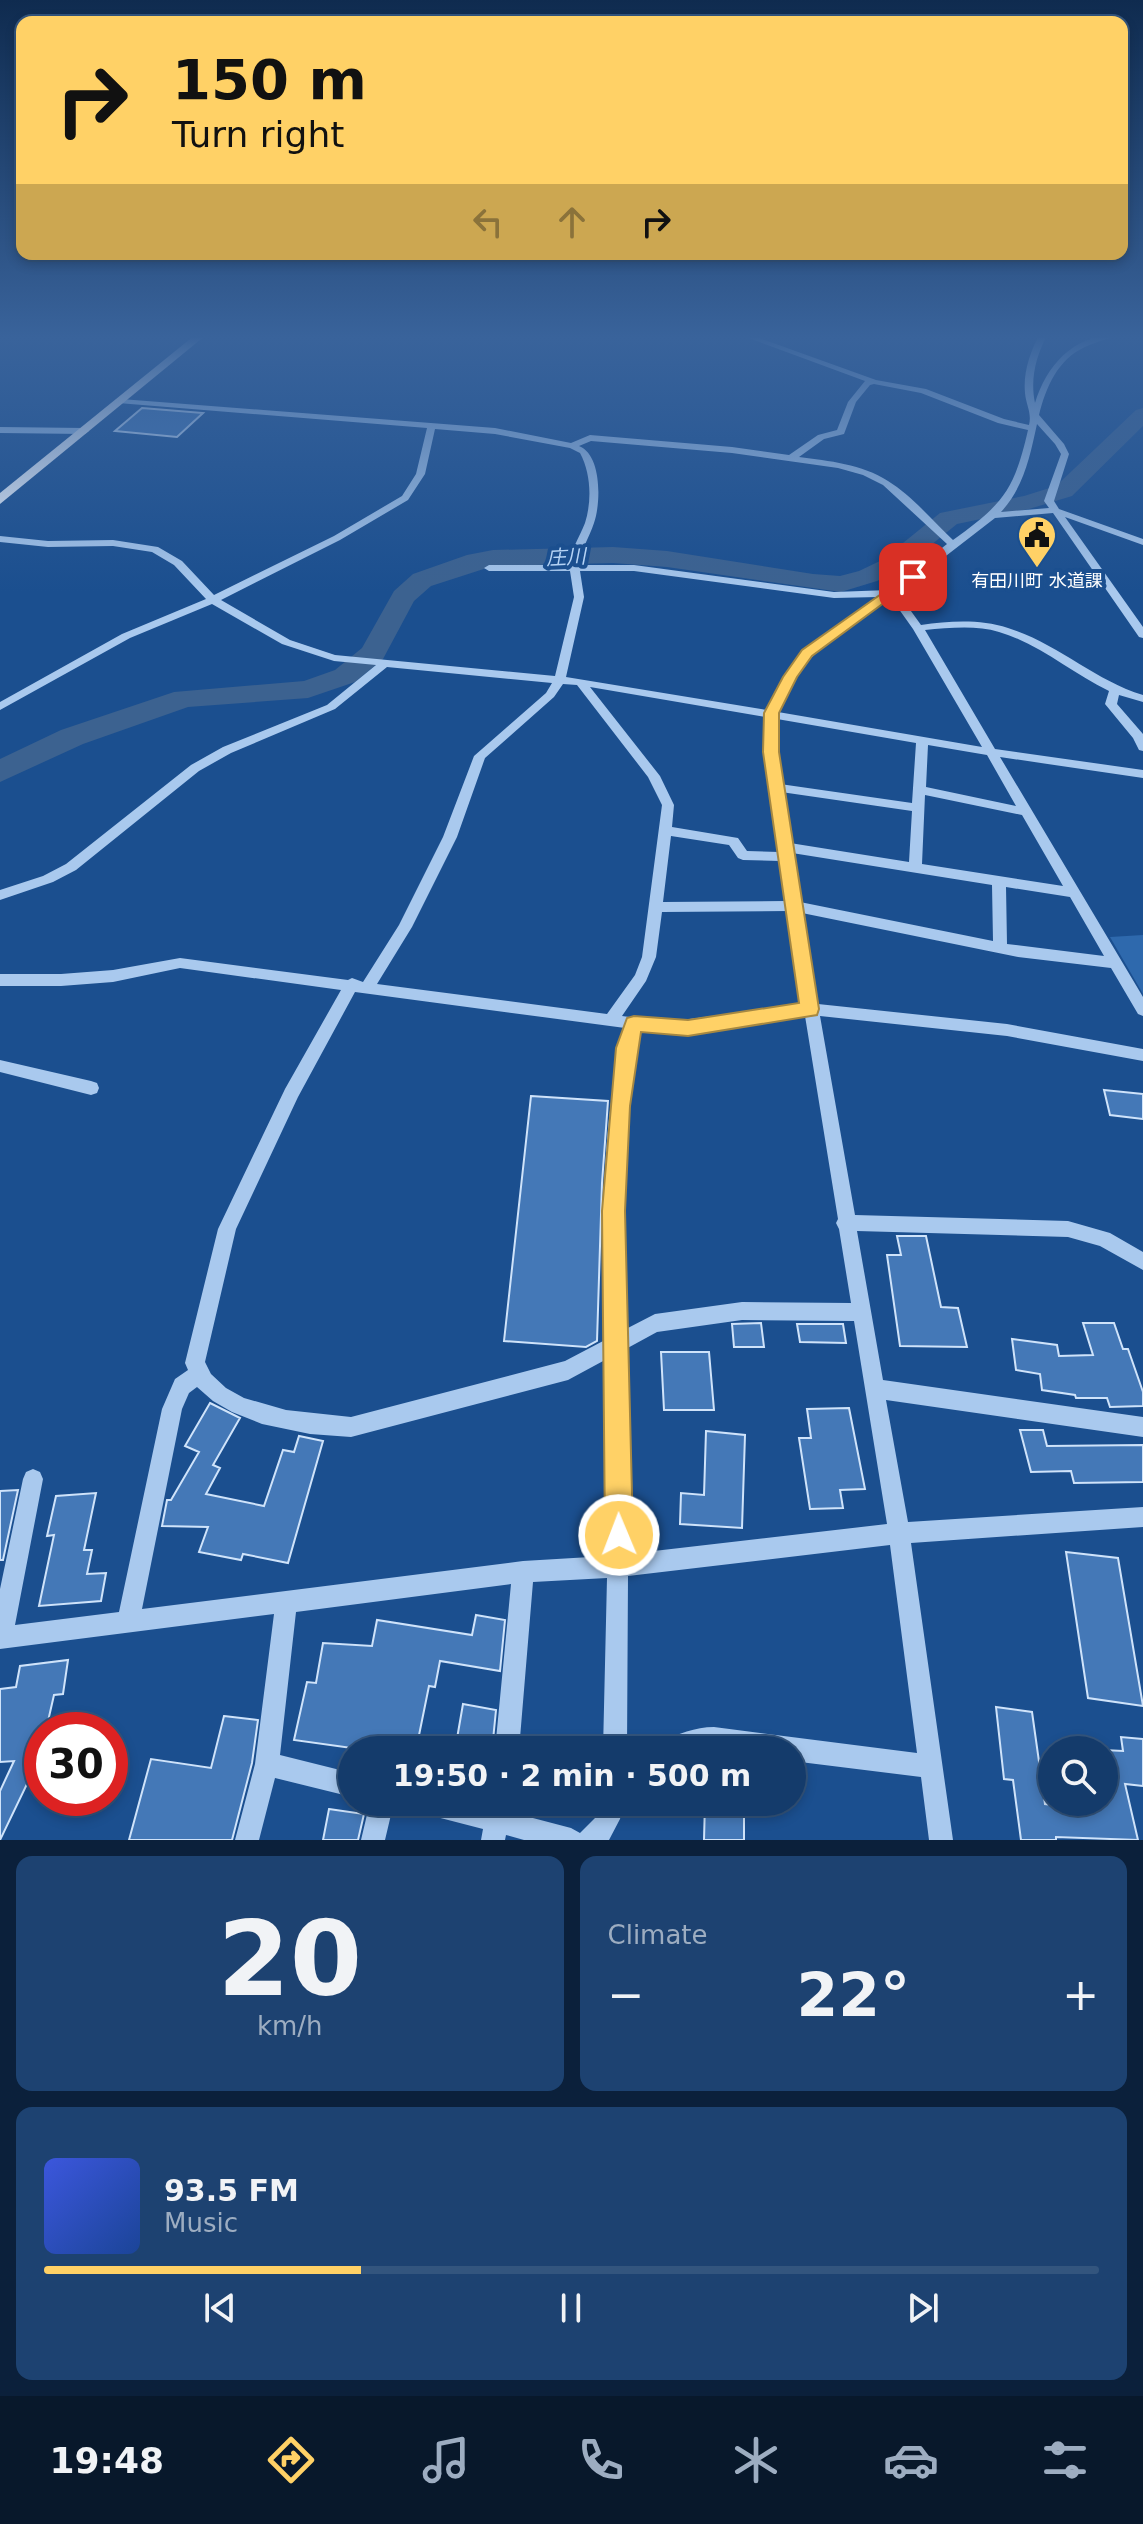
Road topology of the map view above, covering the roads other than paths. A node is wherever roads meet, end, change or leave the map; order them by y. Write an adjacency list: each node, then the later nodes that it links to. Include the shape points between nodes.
1 (97, 421): 10 (main road)
2 (378, 421): 7 (street)
3 (845, 421): 12 (street, via 841,432 821,437)
4 (1001, 421): 8 (street)
5 (1034, 421): 8 (street)
6 (1040, 421): 14 (street, via 1065,451 1050,494)
7 (432, 425): 11 (street); 22 (street, via 414,490 405,498)
8 (1032, 428): 15 (street, via 1020,481)
9 (1, 431): 10 (street)
10 (85, 431): 13 (main road)
11 (572, 446): 12 (street, via 590,438); 19 (street, via 584,451 594,485 590,521)
12 (791, 458): 18 (street, via 839,465 886,483)
13 (0, 500)
14 (1054, 510): 15 (street); 17 (street); 24 (street)
15 (993, 515): 18 (street)
16 (0, 539): 22 (street, via 155,549 178,563)
17 (1143, 542)
18 (953, 545): 21 (street)
19 (574, 566): 20 (street); 21 (street, via 671,571 834,595); 26 (street, via 579,597)
20 (489, 568)
21 (892, 593): 23 (street); 31 (street, via 807,653)
22 (213, 600): 25 (street, via 309,652); 30 (street, via 126,636)
23 (918, 628): 28 (street, via 1004,630); 34 (street)
24 (1143, 635)
25 (383, 665): 26 (street); 45 (street, via 331,707 195,768 71,867)
26 (560, 679): 27 (street); 51 (street, via 550,695 480,756 446,846 405,927)
27 (580, 682): 31 (street); 40 (street, via 661,788 668,805)
28 (1115, 690): 29 (street); 33 (street, via 1111,704)
29 (1143, 699)
30 (0, 707)
31 (772, 713): 32 (street); 36 (street)
32 (922, 740): 34 (street); 37 (street)
33 (1143, 747)
34 (990, 752): 35 (street); 39 (street)
35 (1143, 774)
36 (776, 787): 38 (street); 41 (street)
37 (920, 790): 38 (street); 39 (street)
38 (918, 808): 42 (street)
39 (1026, 812): 44 (street)
40 (667, 831): 41 (street, via 733,841 743,855); 47 (street)
41 (786, 852): 42 (street); 46 (street)
42 (915, 866): 43 (street)
43 (999, 880): 44 (street); 48 (street)
44 (1074, 893): 49 (street)
45 (0, 895)
46 (794, 906): 47 (street); 48 (street); 52 (street)
47 (656, 907): 54 (street, via 646,966)
48 (1000, 948): 49 (street)
49 (1115, 963): 53 (street)
50 (0, 980): 51 (street, via 113,976 180,963)
51 (360, 985): 54 (street); 63 (street, via 291,1094 227,1229 196,1350)
52 (810, 1009): 55 (street, via 688,1028); 56 (street, via 1007,1030); 59 (street)
53 (1143, 1010)
54 (611, 1020): 55 (street)
55 (634, 1023): 62 (street, via 626,1048 617,1135)
56 (1143, 1055)
57 (0, 1066): 58 (street)
58 (91, 1088)
59 (845, 1223): 60 (street, via 1068,1229 1104,1239); 61 (street)
60 (1143, 1262)
61 (860, 1312): 62 (street, via 702,1315 655,1323); 64 (street)
62 (615, 1343): 63 (street, via 568,1370 351,1427 261,1415); 69 (street)
63 (198, 1375): 72 (street, via 182,1386 172,1409)
64 (873, 1388): 65 (street); 68 (street)
65 (1143, 1427)
66 (33, 1479): 73 (street)
67 (1143, 1517): 68 (street)
68 (899, 1533): 69 (street); 78 (street)
69 (620, 1566): 70 (street); 75 (street)
70 (523, 1572): 71 (street); 74 (street)
71 (286, 1604): 72 (street); 77 (street)
72 (128, 1622): 73 (street)
73 (0, 1638)
74 (508, 1736)
75 (615, 1736)
76 (806, 1751): 78 (street)
77 (267, 1764): 79 (street); 83 (street)
78 (931, 1767): 87 (street)
79 (338, 1782)
80 (379, 1816): 84 (street)
81 (610, 1816): 86 (street, via 602,1833)
82 (497, 1820): 85 (street)
83 (247, 1840)
84 (373, 1840)
85 (571, 1840)
86 (590, 1840)
87 (941, 1840)

